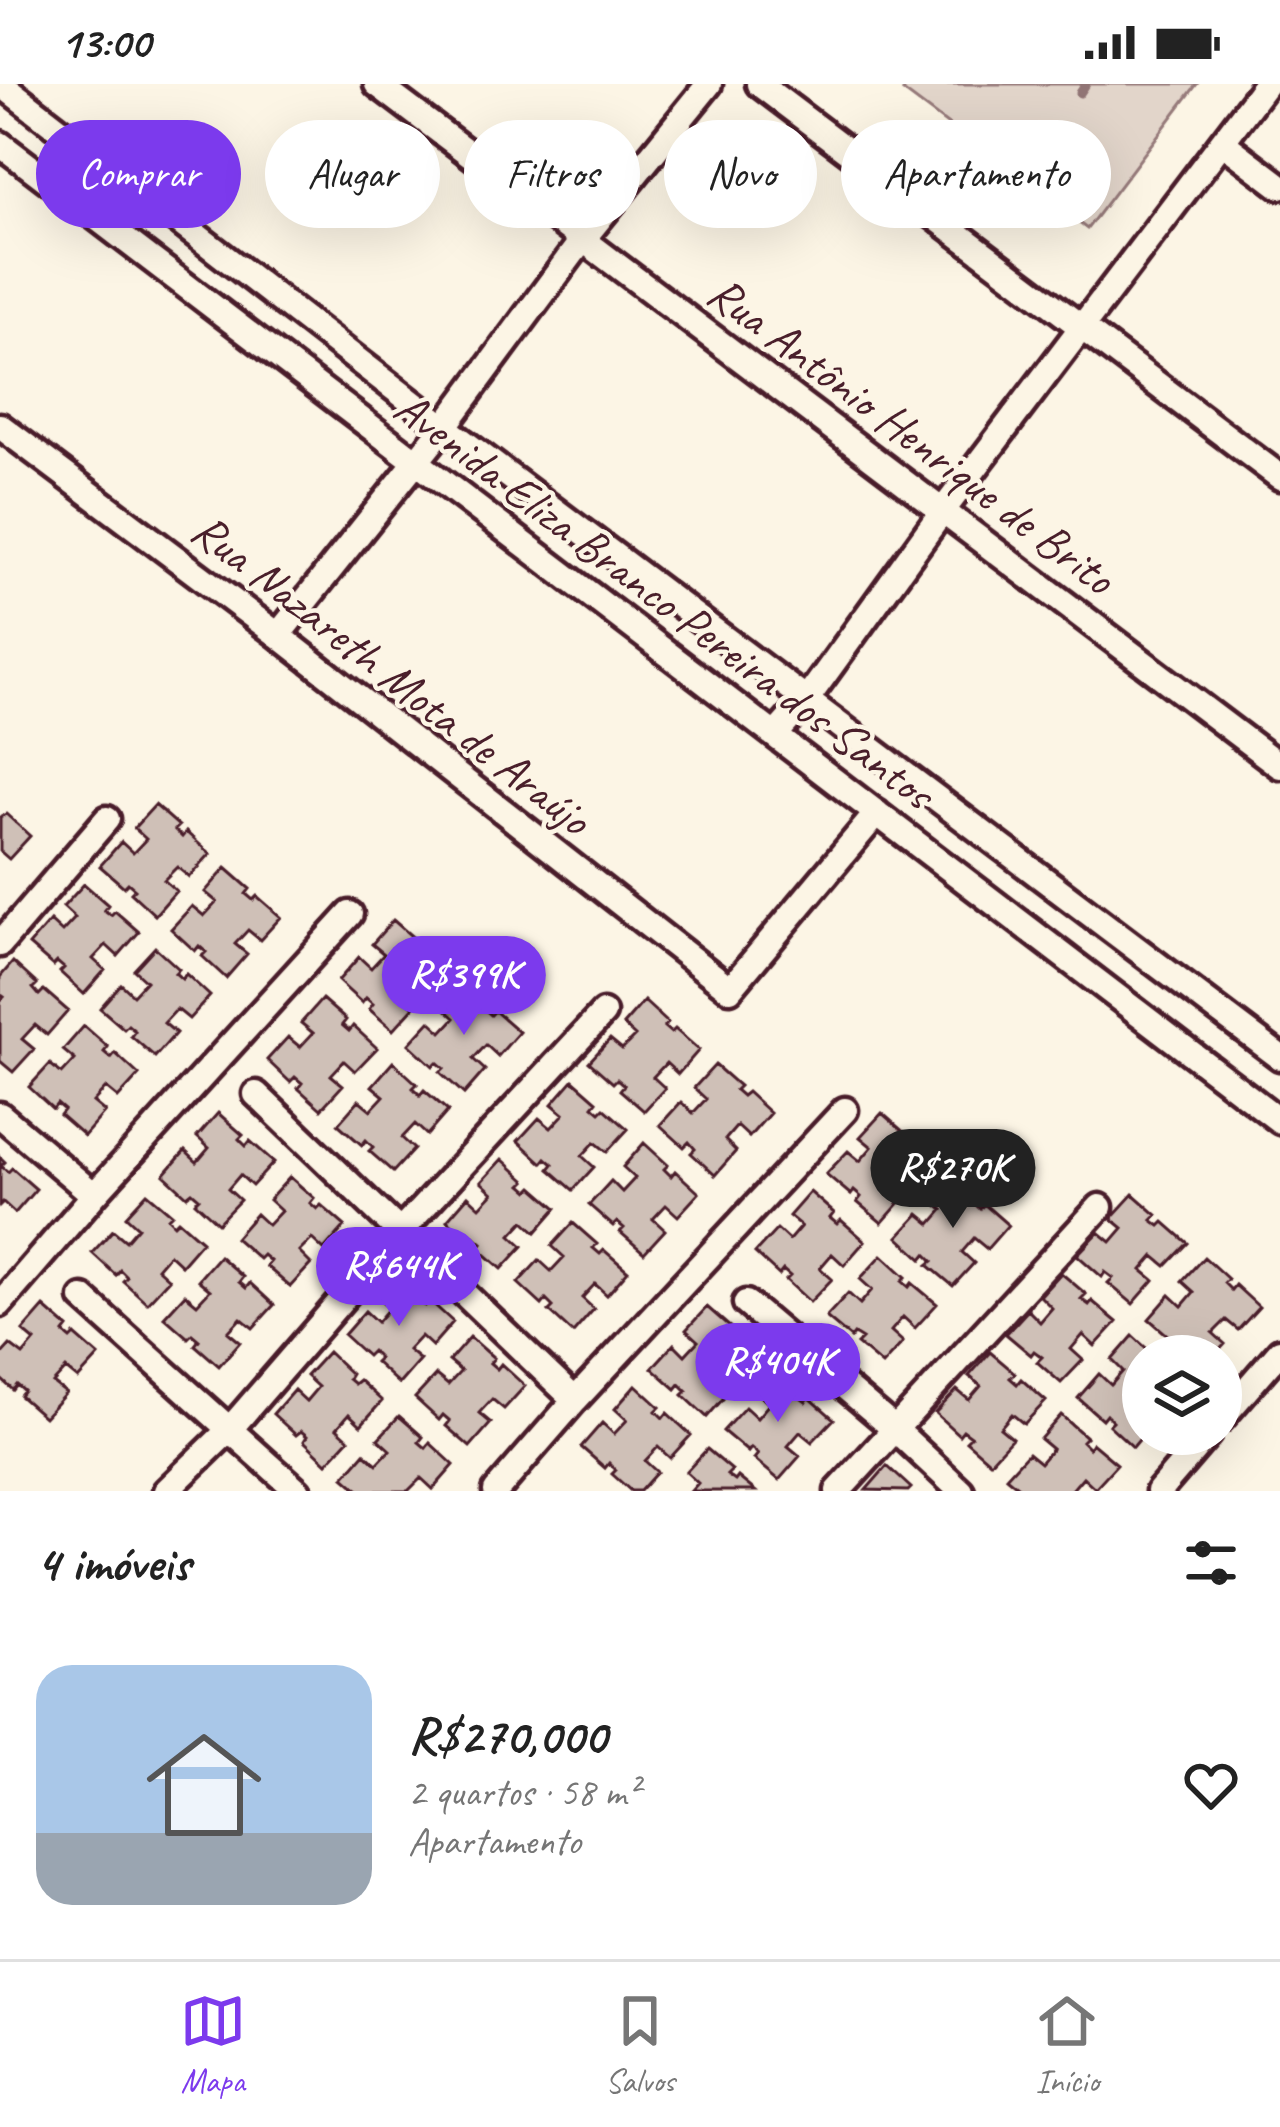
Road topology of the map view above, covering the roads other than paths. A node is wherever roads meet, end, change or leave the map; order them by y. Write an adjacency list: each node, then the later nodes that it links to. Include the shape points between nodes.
1 (1, 84): 12 (street, Avenida Eliza Branco Pereira dos Santos)
2 (377, 84): 9 (street, Rua Antônio Henrique de Brito)
3 (710, 84): 9 (street)
4 (1266, 84): 6 (street)
5 (772, 88): 10 (street)
6 (1222, 142): 8 (street); 10 (street)
7 (0, 144): 13 (street, Avenida Eliza Branco Pereira dos Santos)
8 (1280, 186)
9 (583, 239): 12 (street); 15 (street, Rua Antônio Henrique de Brito)
10 (1082, 326): 14 (street); 15 (street)
11 (0, 426): 16 (street, Rua Nazareth Mota de Araújo)
12 (444, 427): 13 (street); 17 (street, Avenida Eliza Branco Pereira dos Santos)
13 (415, 462): 16 (street); 18 (street, Avenida Eliza Branco Pereira dos Santos)
14 (1280, 476)
15 (944, 509): 17 (street); 19 (street, Rua Antônio Henrique de Brito)
16 (278, 635): 20 (street, Rua Nazareth Mota de Araújo, via 730,989)
17 (807, 699): 18 (street); 25 (street, Avenida Eliza Branco Pereira dos Santos)
18 (775, 735): 20 (street, Avenida Eliza Branco Pereira dos Santos)
19 (1280, 766)
20 (877, 812): 29 (street, Avenida Eliza Branco Pereira dos Santos)
21 (107, 819): 23 (street)
22 (350, 914): 30 (street)
23 (0, 944)
24 (603, 1013): 32 (street)
25 (1280, 1057)
26 (256, 1094): 32 (street)
27 (845, 1110): 38 (street)
28 (0, 1115): 30 (street)
29 (1280, 1120)
30 (94, 1195): 35 (street)
31 (1100, 1207): 40 (street)
32 (402, 1230): 38 (street); 39 (street)
33 (82, 1298): 39 (street)
34 (746, 1303): 40 (street)
35 (0, 1304)
36 (1280, 1351): 37 (street)
37 (1242, 1395)
38 (575, 1400): 44 (street)
39 (230, 1429): 42 (street); 43 (street)
40 (896, 1431): 45 (street); 46 (street)
41 (1190, 1455): 47 (street)
42 (175, 1487)
43 (298, 1491)
44 (496, 1491)
45 (838, 1491)
46 (961, 1491)
47 (1159, 1491)

